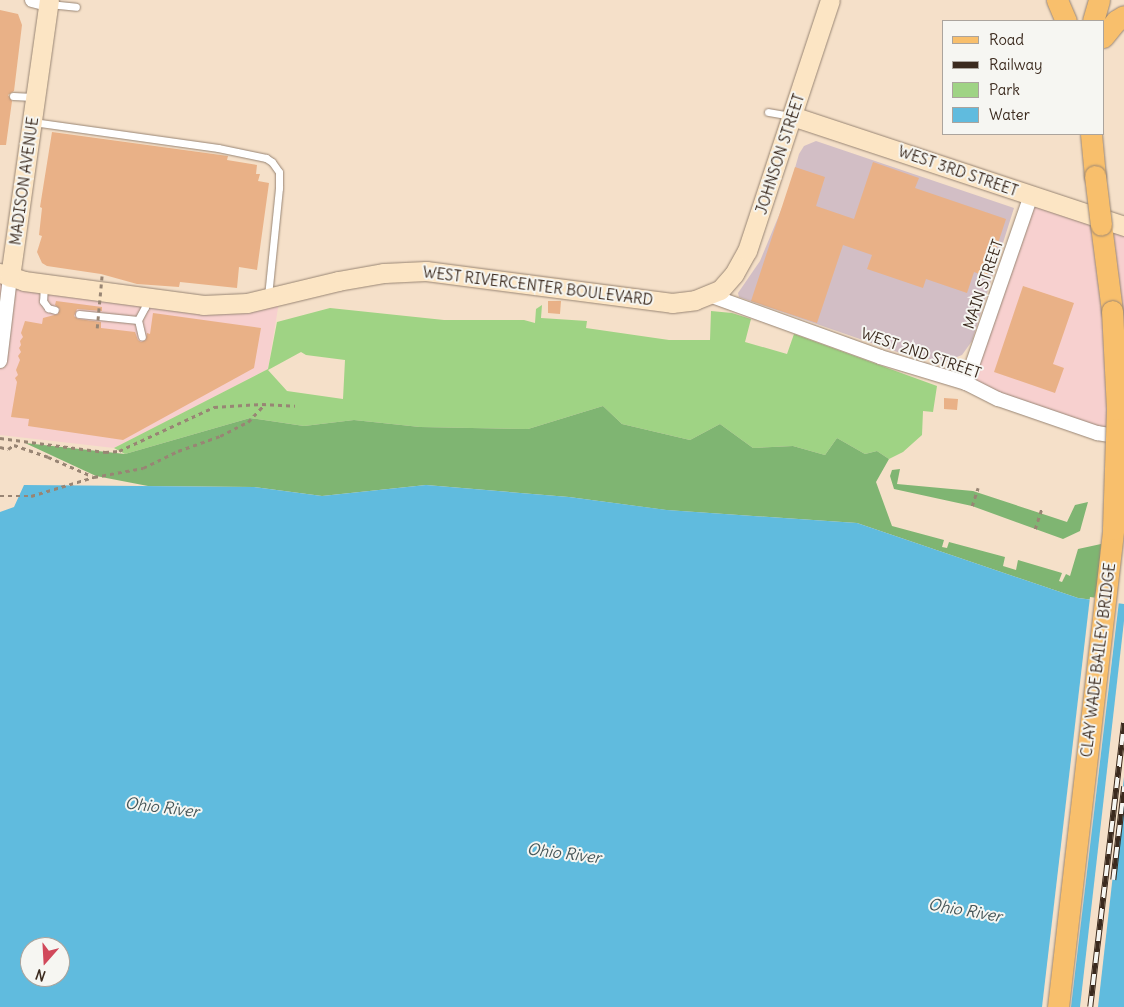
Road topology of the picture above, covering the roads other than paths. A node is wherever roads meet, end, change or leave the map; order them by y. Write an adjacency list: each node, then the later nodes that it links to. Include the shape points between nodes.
1 (830, 0): 13 (street, JOHNSON STREET)
2 (1057, 0): 7 (main road)
3 (1099, 0): 8 (main road)
4 (43, 1): 5 (lane); 11 (street, MADISON AVENUE)
5 (76, 7)
6 (1124, 16): 9 (main road)
7 (1066, 20)
8 (1093, 20)
9 (1104, 36)
10 (13, 96): 11 (lane)
11 (36, 97): 14 (street, MADISON AVENUE)
12 (768, 112): 13 (lane)
13 (792, 116): 16 (street, WEST 3RD STREET); 20 (street, JOHNSON STREET, via 747,251 734,274 720,290)
14 (33, 122): 18 (street, MADISON AVENUE); 22 (lane, via 218,148 272,162 279,172 280,188)
15 (1091, 135): 30 (main road, CLAY WADE BAILEY BRIDGE, bridge, via 1116,357 1117,472 1108,582)
16 (1031, 195): 17 (street, WEST 3RD STREET); 28 (street, MAIN STREET)
17 (1124, 226)
18 (5, 275): 19 (street, WEST RIVERCENTER BOULEVARD); 27 (street, MADISON AVENUE)
19 (44, 284): 21 (street, WEST RIVERCENTER BOULEVARD); 23 (lane, via 43,301 48,308)
20 (710, 295): 22 (street, WEST RIVERCENTER BOULEVARD, via 672,302 426,271 338,280); 28 (street, WEST 2ND STREET, via 880,357)
21 (146, 297): 22 (street, WEST RIVERCENTER BOULEVARD, via 203,305); 25 (lane)
22 (268, 300)
23 (55, 310)
24 (79, 314): 25 (lane)
25 (138, 320): 26 (lane)
26 (142, 337)
27 (0, 361)
28 (966, 383): 29 (street, WEST 2ND STREET, via 998,399 1088,430)
29 (1124, 438)
30 (1058, 1007)

